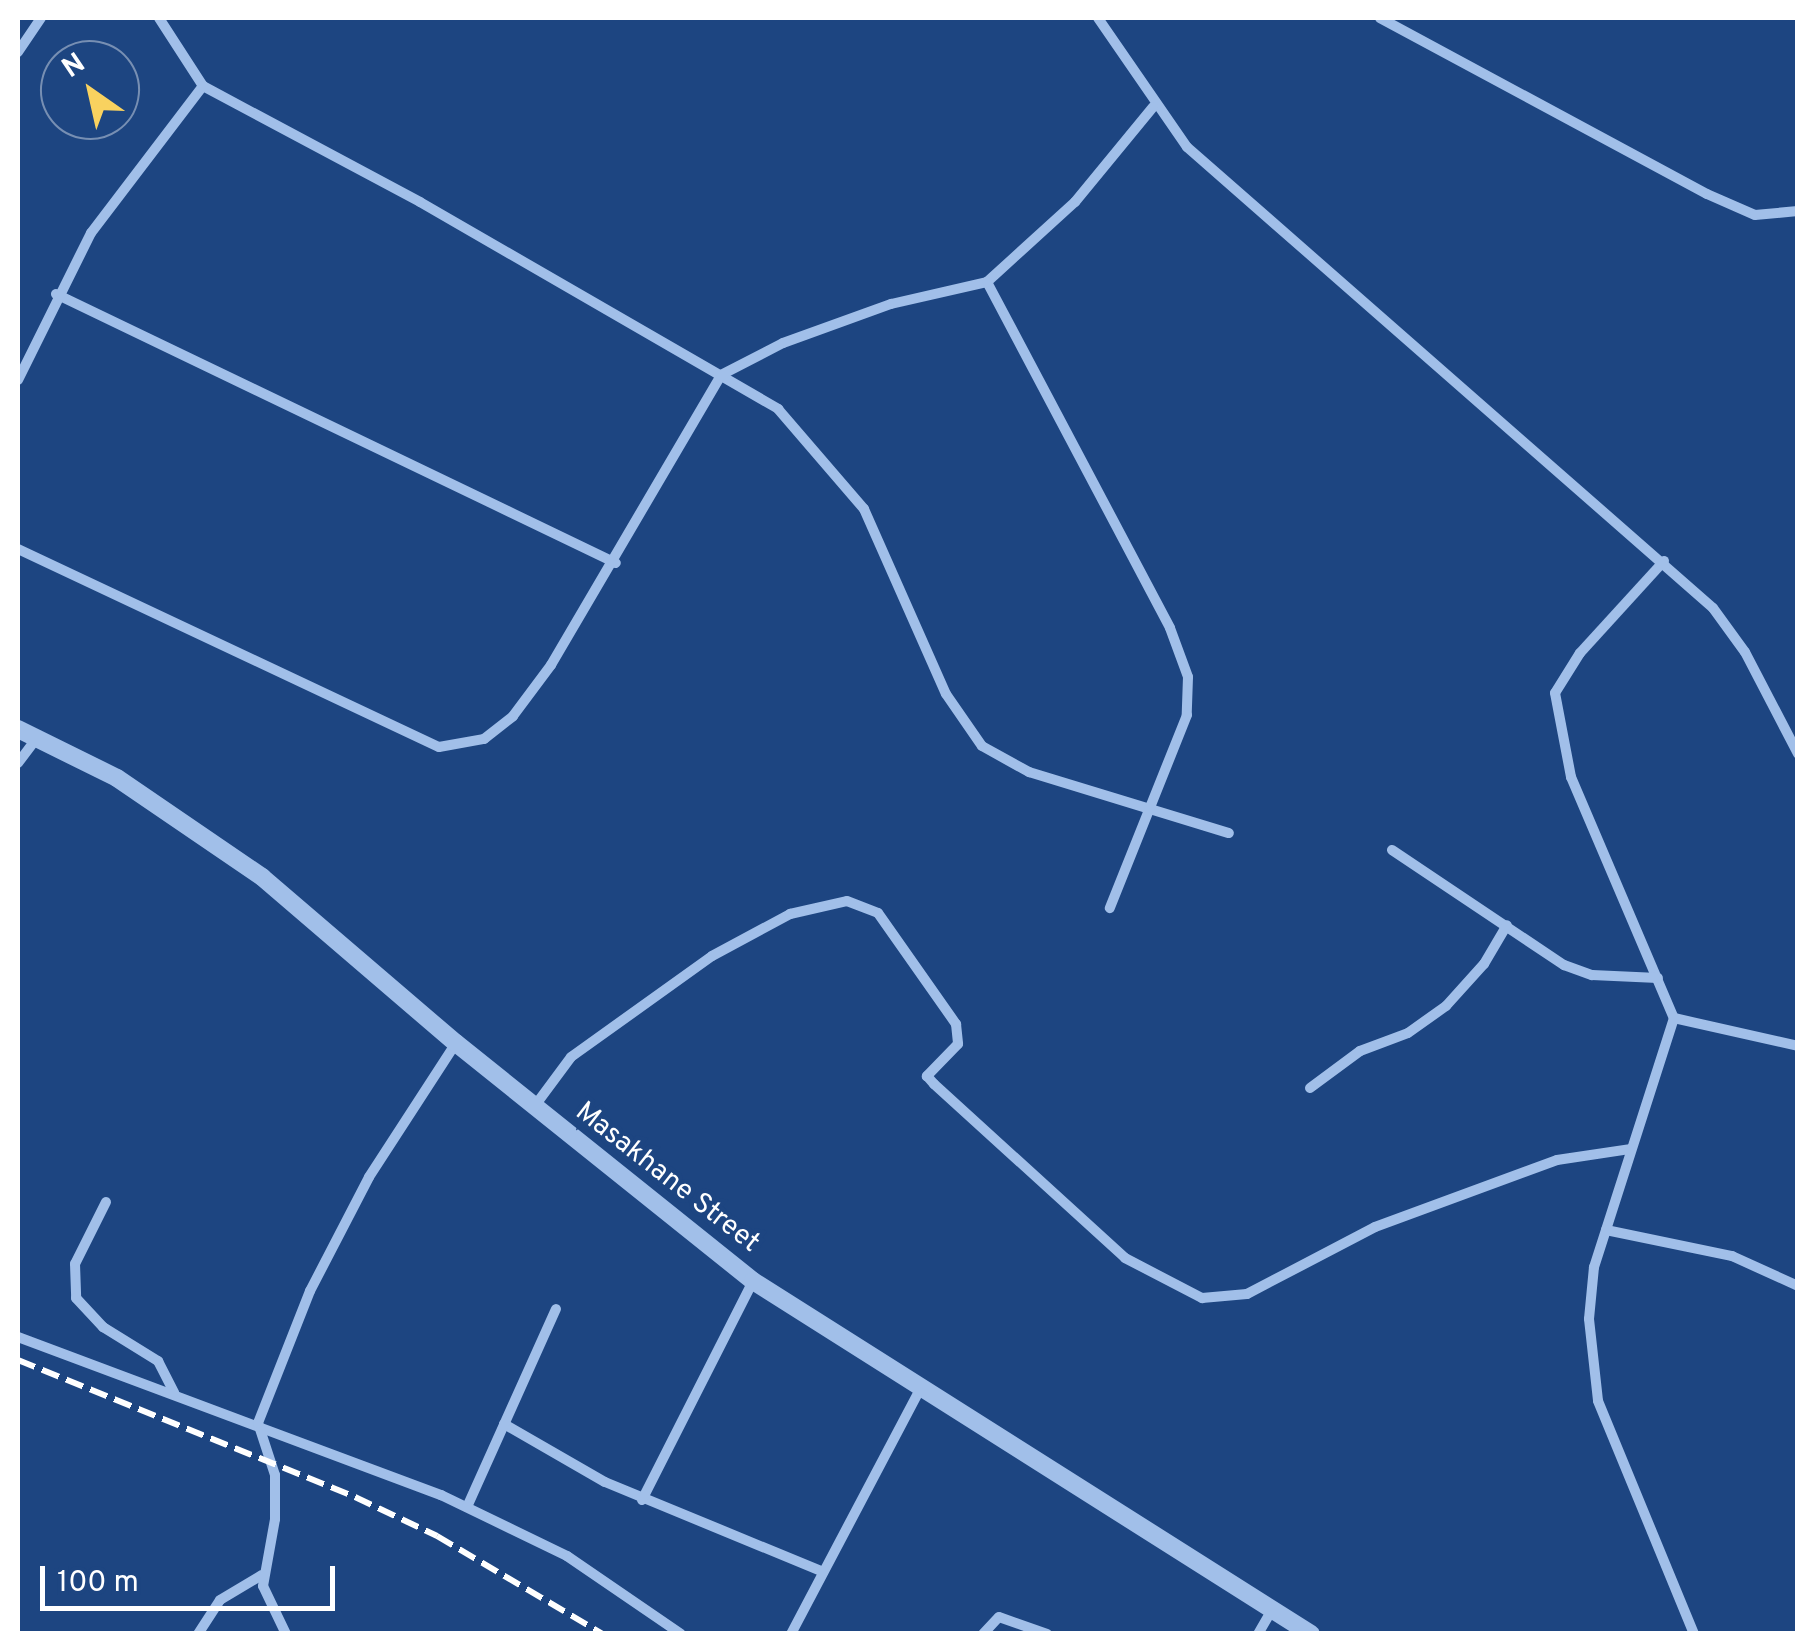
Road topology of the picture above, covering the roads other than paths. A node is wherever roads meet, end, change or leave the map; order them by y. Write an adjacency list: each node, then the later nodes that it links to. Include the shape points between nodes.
1 (41, 18): 5 (street)
2 (159, 18): 6 (street)
3 (1098, 18): 7 (street)
4 (1380, 18): 8 (street, via 1707,194 1756,215)
5 (18, 52)
6 (203, 86): 10 (street, via 91,233); 11 (street)
7 (1154, 107): 9 (street, via 1075,202); 14 (street, via 1248,204)
8 (1798, 211)
9 (987, 282): 11 (street, via 890,304 783,343); 20 (street, via 1170,628 1188,677 1186,715)
10 (56, 294): 12 (street); 15 (street)
11 (722, 375): 15 (street); 20 (street, via 778,409 864,509 946,694 974,738 1029,772)
12 (18, 380)
13 (18, 549): 15 (street, via 439,747 484,738 513,716)
14 (1664, 561): 18 (street, via 1714,608 1745,652); 25 (street, via 1580,654 1555,693 1571,777)
15 (616, 563)
16 (18, 728): 17 (street, Masakhane Street)
17 (37, 738): 19 (street); 27 (street, Masakhane Street, via 116,778 262,877)
18 (1798, 754)
19 (18, 763)
20 (1150, 807): 21 (street); 23 (street)
21 (1230, 833)
22 (1392, 850): 24 (street)
23 (1110, 908)
24 (1507, 924): 25 (street, via 1564,965 1592,975); 29 (street, via 1484,964 1446,1006 1408,1033 1360,1051)
25 (1658, 978): 26 (street)
26 (1674, 1018): 28 (street); 31 (street)
27 (456, 1043): 30 (street, Masakhane Street); 40 (street, via 369,1177 310,1291)
28 (1798, 1046)
29 (1310, 1088)
30 (534, 1107): 31 (street, via 582,1047 712,956 790,914 847,901 878,913 956,1024 958,1044 928,1076 934,1084 1126,1258 1202,1298 1246,1294 1375,1227 1557,1160); 34 (street, Masakhane Street)
31 (1631, 1149): 33 (street)
32 (106, 1202): 39 (street, via 75,1264 76,1298 103,1327 158,1361)
33 (1606, 1230): 35 (street, via 1732,1256); 55 (street, via 1594,1267 1590,1319 1598,1401)
34 (753, 1281): 38 (street, Masakhane Street); 42 (street)
35 (1798, 1286)
36 (556, 1309): 41 (street)
37 (18, 1337): 39 (street)
38 (920, 1390): 44 (street); 46 (street, Masakhane Street)
39 (175, 1394): 40 (street)
40 (258, 1423): 43 (street); 45 (street, via 273,1461 276,1494)
41 (504, 1424): 42 (street); 43 (street)
42 (642, 1500): 44 (street)
43 (467, 1507): 49 (street, via 567,1556)
44 (824, 1572): 50 (street)
45 (262, 1574): 47 (street, via 220,1600); 48 (street, via 269,1605)
46 (1272, 1610): 53 (street); 54 (street, Masakhane Street)
47 (198, 1634)
48 (286, 1634)
49 (681, 1634)
50 (791, 1634)
51 (983, 1634): 52 (street, via 999,1616)
52 (1046, 1634)
53 (1258, 1634)
54 (1311, 1634)
55 (1694, 1634)

